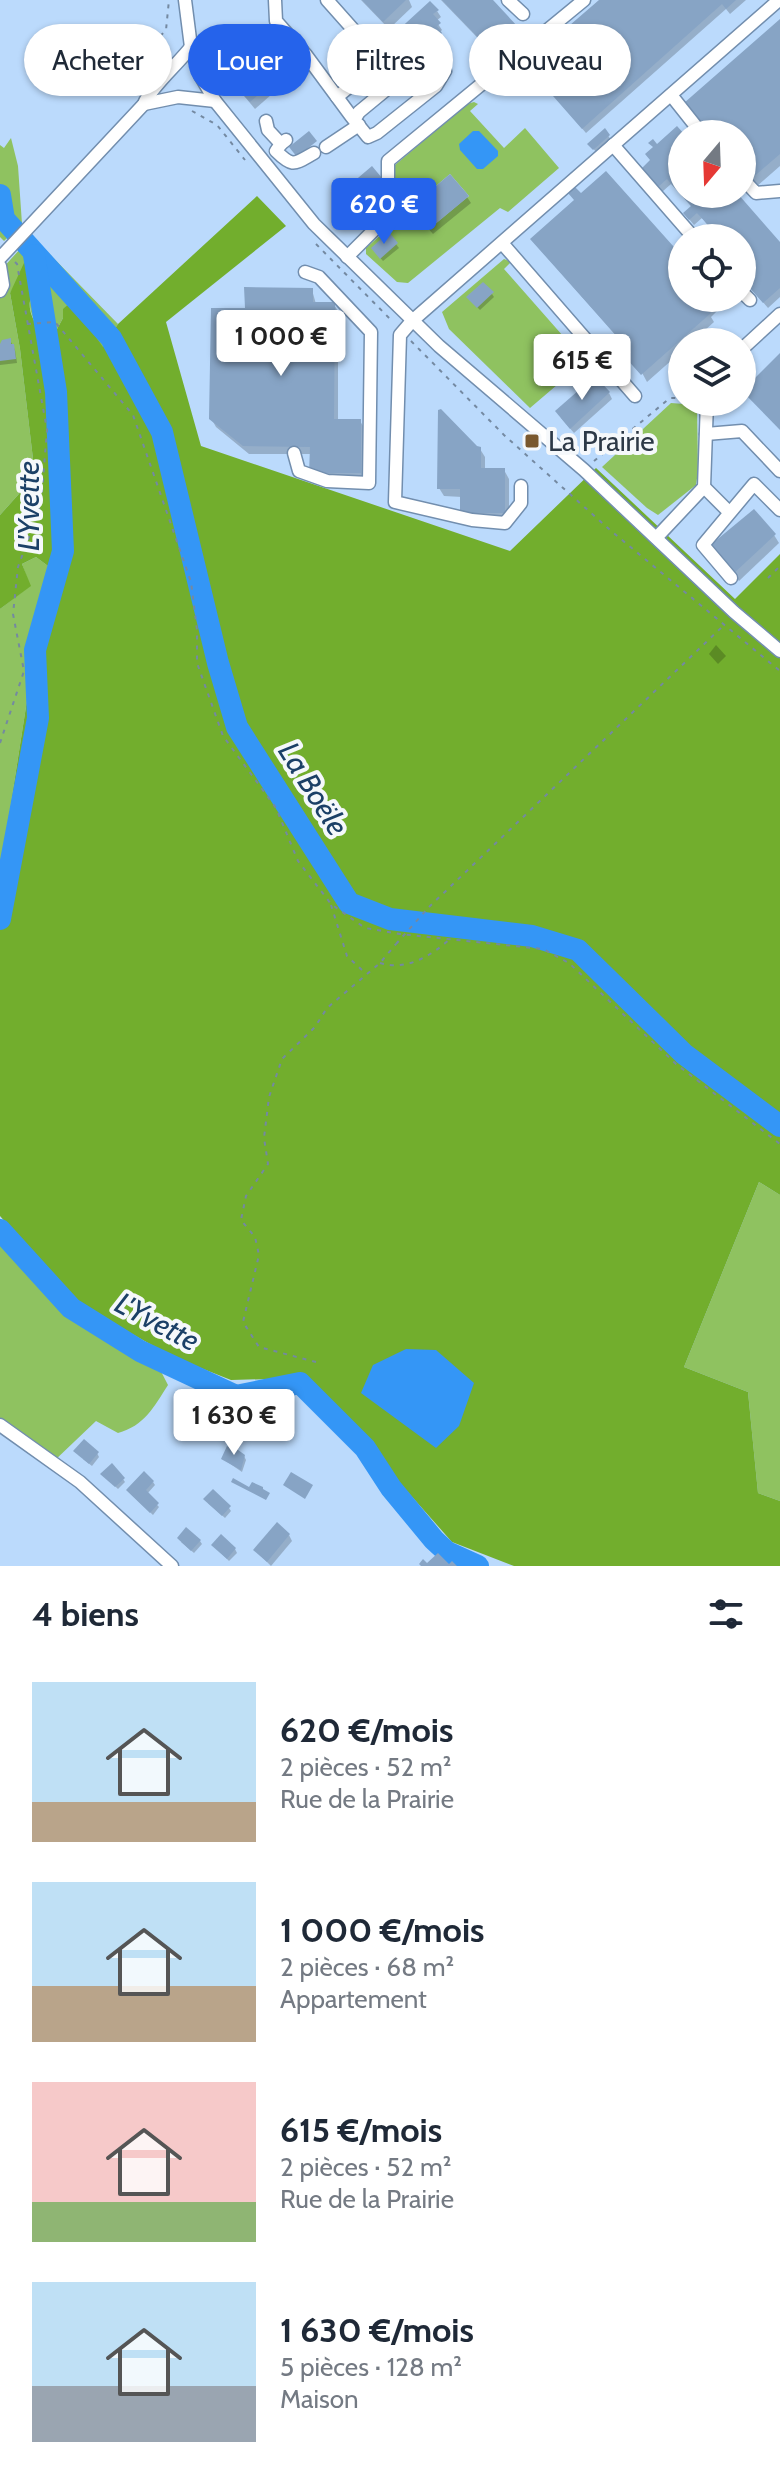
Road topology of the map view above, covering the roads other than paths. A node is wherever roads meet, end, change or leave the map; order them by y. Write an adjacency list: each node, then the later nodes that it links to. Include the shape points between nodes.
1 (185, 0): 8 (street)
2 (275, 0): 15 (street, via 276,21)
3 (327, 0): 9 (street)
4 (508, 0): 7 (street)
5 (584, 0): 10 (street)
6 (779, 0): 13 (street)
7 (523, 14)
8 (188, 24)
9 (348, 24)
10 (556, 24)
11 (188, 51): 17 (street)
12 (469, 93): 27 (street, via 388,161 394,210)
13 (671, 95): 18 (street); 21 (street)
14 (212, 96): 16 (street)
15 (337, 97): 20 (street)
16 (215, 101): 17 (street, via 178,97); 27 (street)
17 (144, 104): 26 (street)
18 (691, 120)
19 (266, 121): 20 (street, via 268,130 283,142 276,151 294,164)
20 (356, 123): 20 (street, via 368,137 377,133 436,86 445,71 434,57 422,60 359,112)
21 (613, 145): 24 (street); 25 (street)
22 (780, 191): 23 (street)
23 (756, 193)
24 (682, 224)
25 (502, 243): 32 (street); 36 (street)
26 (3, 255)
27 (347, 257): 32 (street)
28 (0, 266): 30 (street)
29 (305, 272): 34 (street, via 319,277 371,332)
30 (0, 291)
31 (780, 314): 33 (street)
32 (412, 321): 35 (street, via 400,335); 45 (street)
33 (756, 336)
34 (371, 386): 35 (street); 39 (street, via 369,483 327,481 299,471)
35 (399, 389): 41 (street, via 395,502 505,523 521,503)
36 (635, 396)
37 (707, 416): 38 (street)
38 (706, 434): 40 (street, via 742,431); 42 (street)
39 (294, 453)
40 (780, 471)
41 (521, 486)
42 (704, 487): 44 (street); 45 (street)
43 (780, 510): 44 (street, via 754,484)
44 (729, 512): 46 (street, via 703,545)
45 (657, 537): 47 (street)
46 (731, 578)
47 (780, 651)
48 (0, 1425): 49 (street, via 80,1482)
49 (172, 1566)

